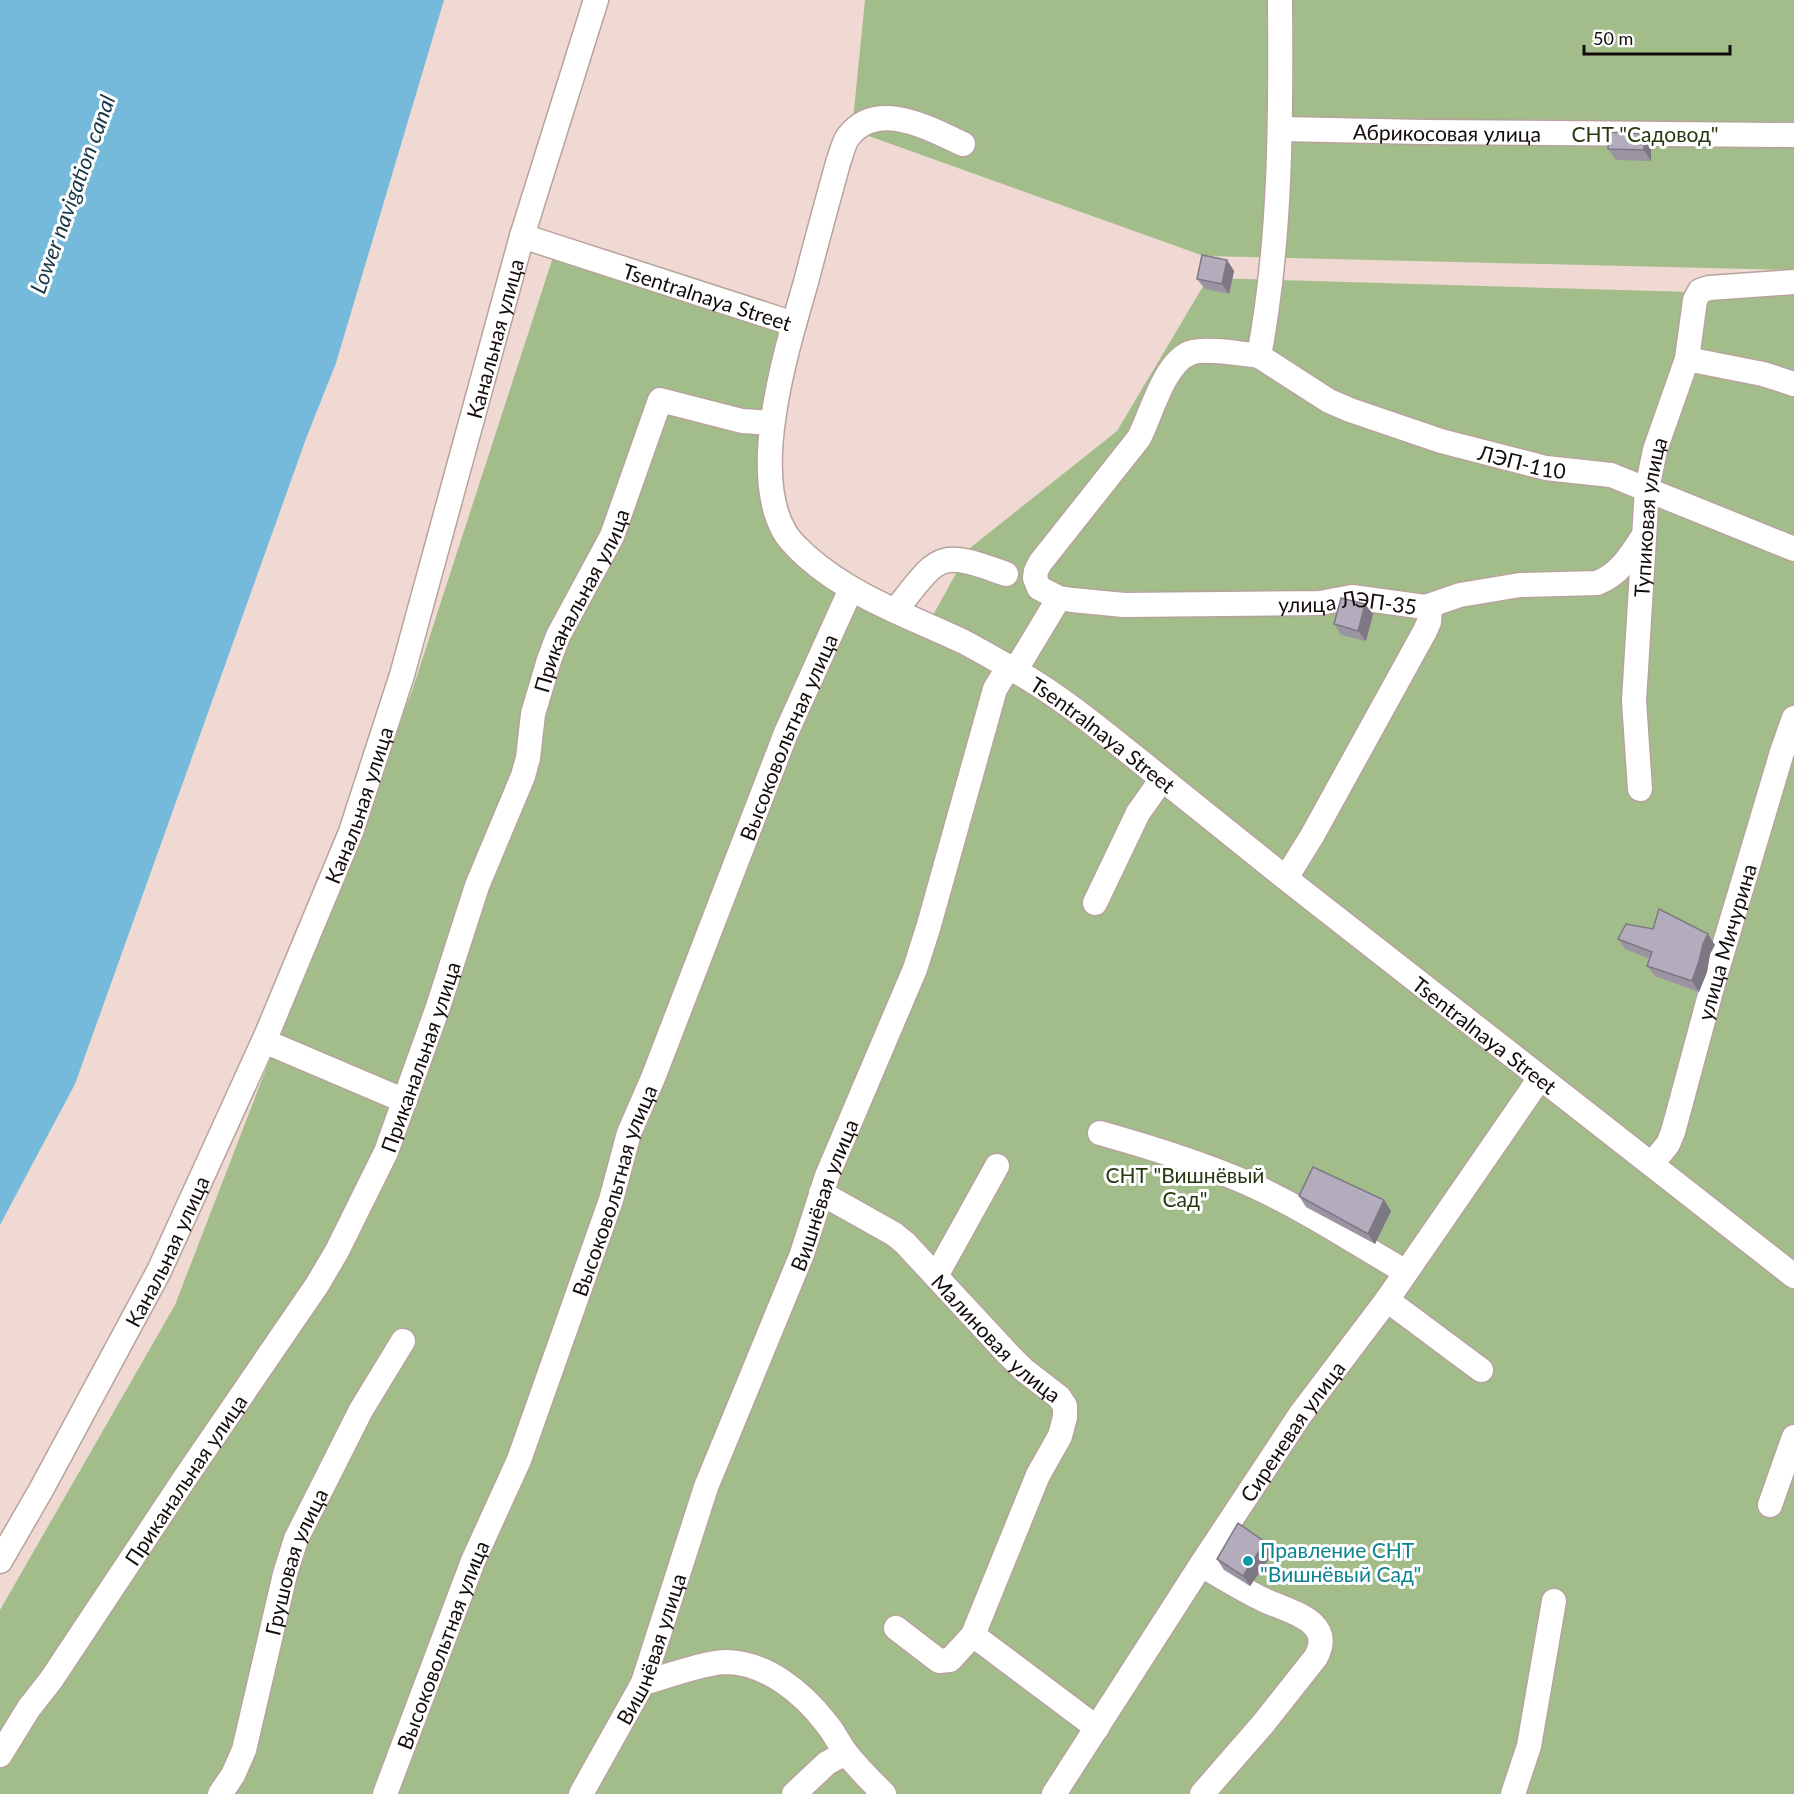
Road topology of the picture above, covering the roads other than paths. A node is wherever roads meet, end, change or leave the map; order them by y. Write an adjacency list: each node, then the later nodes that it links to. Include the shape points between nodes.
1 (596, 0): 6 (street, Канальная улица)
2 (1280, 0): 3 (street)
3 (1281, 129): 4 (street, Абрикосовая улица); 9 (street, via 1274,259)
4 (1794, 135)
5 (963, 144): 8 (street, via 916,122 897,119 873,119 848,138)
6 (522, 236): 8 (street, Tsentralnaya Street); 27 (street, Канальная улица, via 377,757 351,832)
7 (1794, 282): 10 (street, Тупиковая улица, via 1700,291 1695,300)
8 (794, 324): 12 (street, Tsentralnaya Street)
9 (1259, 356): 13 (street, ЛЭП-110, via 1329,401 1370,417 1441,441 1546,468 1611,475); 18 (street, улица ЛЭП-35, via 1204,351 1190,353 1179,362 1162,383 1139,438 1040,563 1035,578 1038,588)
10 (1687, 359): 11 (street); 13 (street, Тупиковая улица)
11 (1794, 384)
12 (772, 423): 17 (street, Tsentralnaya Street, via 770,476 782,529 792,544); 29 (street, Приканальная улица, via 742,421 660,400 612,537 549,660 533,714 523,776 477,886)
13 (1647, 489): 14 (street, Тупиковая улица); 15 (street, ЛЭП-110)
14 (1644, 535): 19 (street, улица ЛЭП-35, via 1621,569 1597,584 1520,585 1460,595); 24 (street, Тупиковая улица, via 1634,701)
15 (1794, 549)
16 (1006, 574): 20 (street, via 960,558 939,561)
17 (851, 589): 20 (street, Tsentralnaya Street); 52 (street, Высоковольтная улица, via 786,733 653,1078 628,1133 611,1200 519,1460 472,1561)
18 (1059, 598): 19 (street, улица ЛЭП-35, via 1124,605 1320,603 1352,597); 21 (street, Вишнёвая улица)
19 (1430, 606): 25 (street, via 1425,632)
20 (895, 611): 21 (street, Tsentralnaya Street)
21 (1013, 669): 23 (street, Tsentralnaya Street, via 1090,721); 33 (street, Вишнёвая улица, via 999,681 989,705 915,969)
22 (1794, 718): 31 (street, улица Мичурина, via 1714,980 1673,1132)
23 (1162, 779): 25 (street, Tsentralnaya Street); 26 (street, via 1138,813)
24 (1640, 789)
25 (1286, 878): 28 (street, Tsentralnaya Street)
26 (1095, 903)
27 (264, 1041): 29 (street); 42 (street, Канальная улица, via 159,1271)
28 (1540, 1078): 31 (street, Tsentralnaya Street); 34 (street, Сиреневая улица)
29 (405, 1101): 50 (street, Приканальная улица, via 386,1152 317,1285)
30 (1100, 1133): 34 (street, via 1247,1183)
31 (1652, 1164): 36 (street, Tsentralnaya Street)
32 (997, 1166): 35 (street)
33 (821, 1193): 35 (street, Малиновая улица, via 894,1234); 47 (street, Вишнёвая улица, via 802,1254 706,1487)
34 (1406, 1272): 37 (street, Сиреневая улица)
35 (936, 1276): 46 (street, Малиновая улица, via 1008,1354 1065,1406 1060,1436 1038,1474)
36 (1794, 1276)
37 (1387, 1300): 39 (street); 43 (street, Сиреневая улица, via 1300,1415)
38 (403, 1341): 51 (street, Грушовая улица, via 361,1410 296,1539 244,1750)
39 (1481, 1370)
40 (1794, 1437): 41 (street)
41 (1770, 1505)
42 (0, 1561)
43 (1201, 1565): 48 (street, Сиреневая улица); 57 (street, via 1262,1600 1310,1620 1320,1640 1316,1657)
44 (1554, 1601): 58 (street, via 1529,1746)
45 (896, 1628): 46 (street, Малиновая улица, via 939,1661 950,1660)
46 (973, 1635): 48 (street)
47 (643, 1683): 49 (street, via 725,1662 757,1667 798,1693 827,1724); 53 (street, Вишнёвая улица)
48 (1097, 1728): 56 (street, Сиреневая улица)
49 (846, 1753): 54 (street, via 827,1763); 55 (street)
50 (0, 1755)
51 (220, 1794)
52 (385, 1794)
53 (581, 1794)
54 (794, 1794)
55 (884, 1794)
56 (1055, 1794)
57 (1202, 1794)
58 (1513, 1794)

